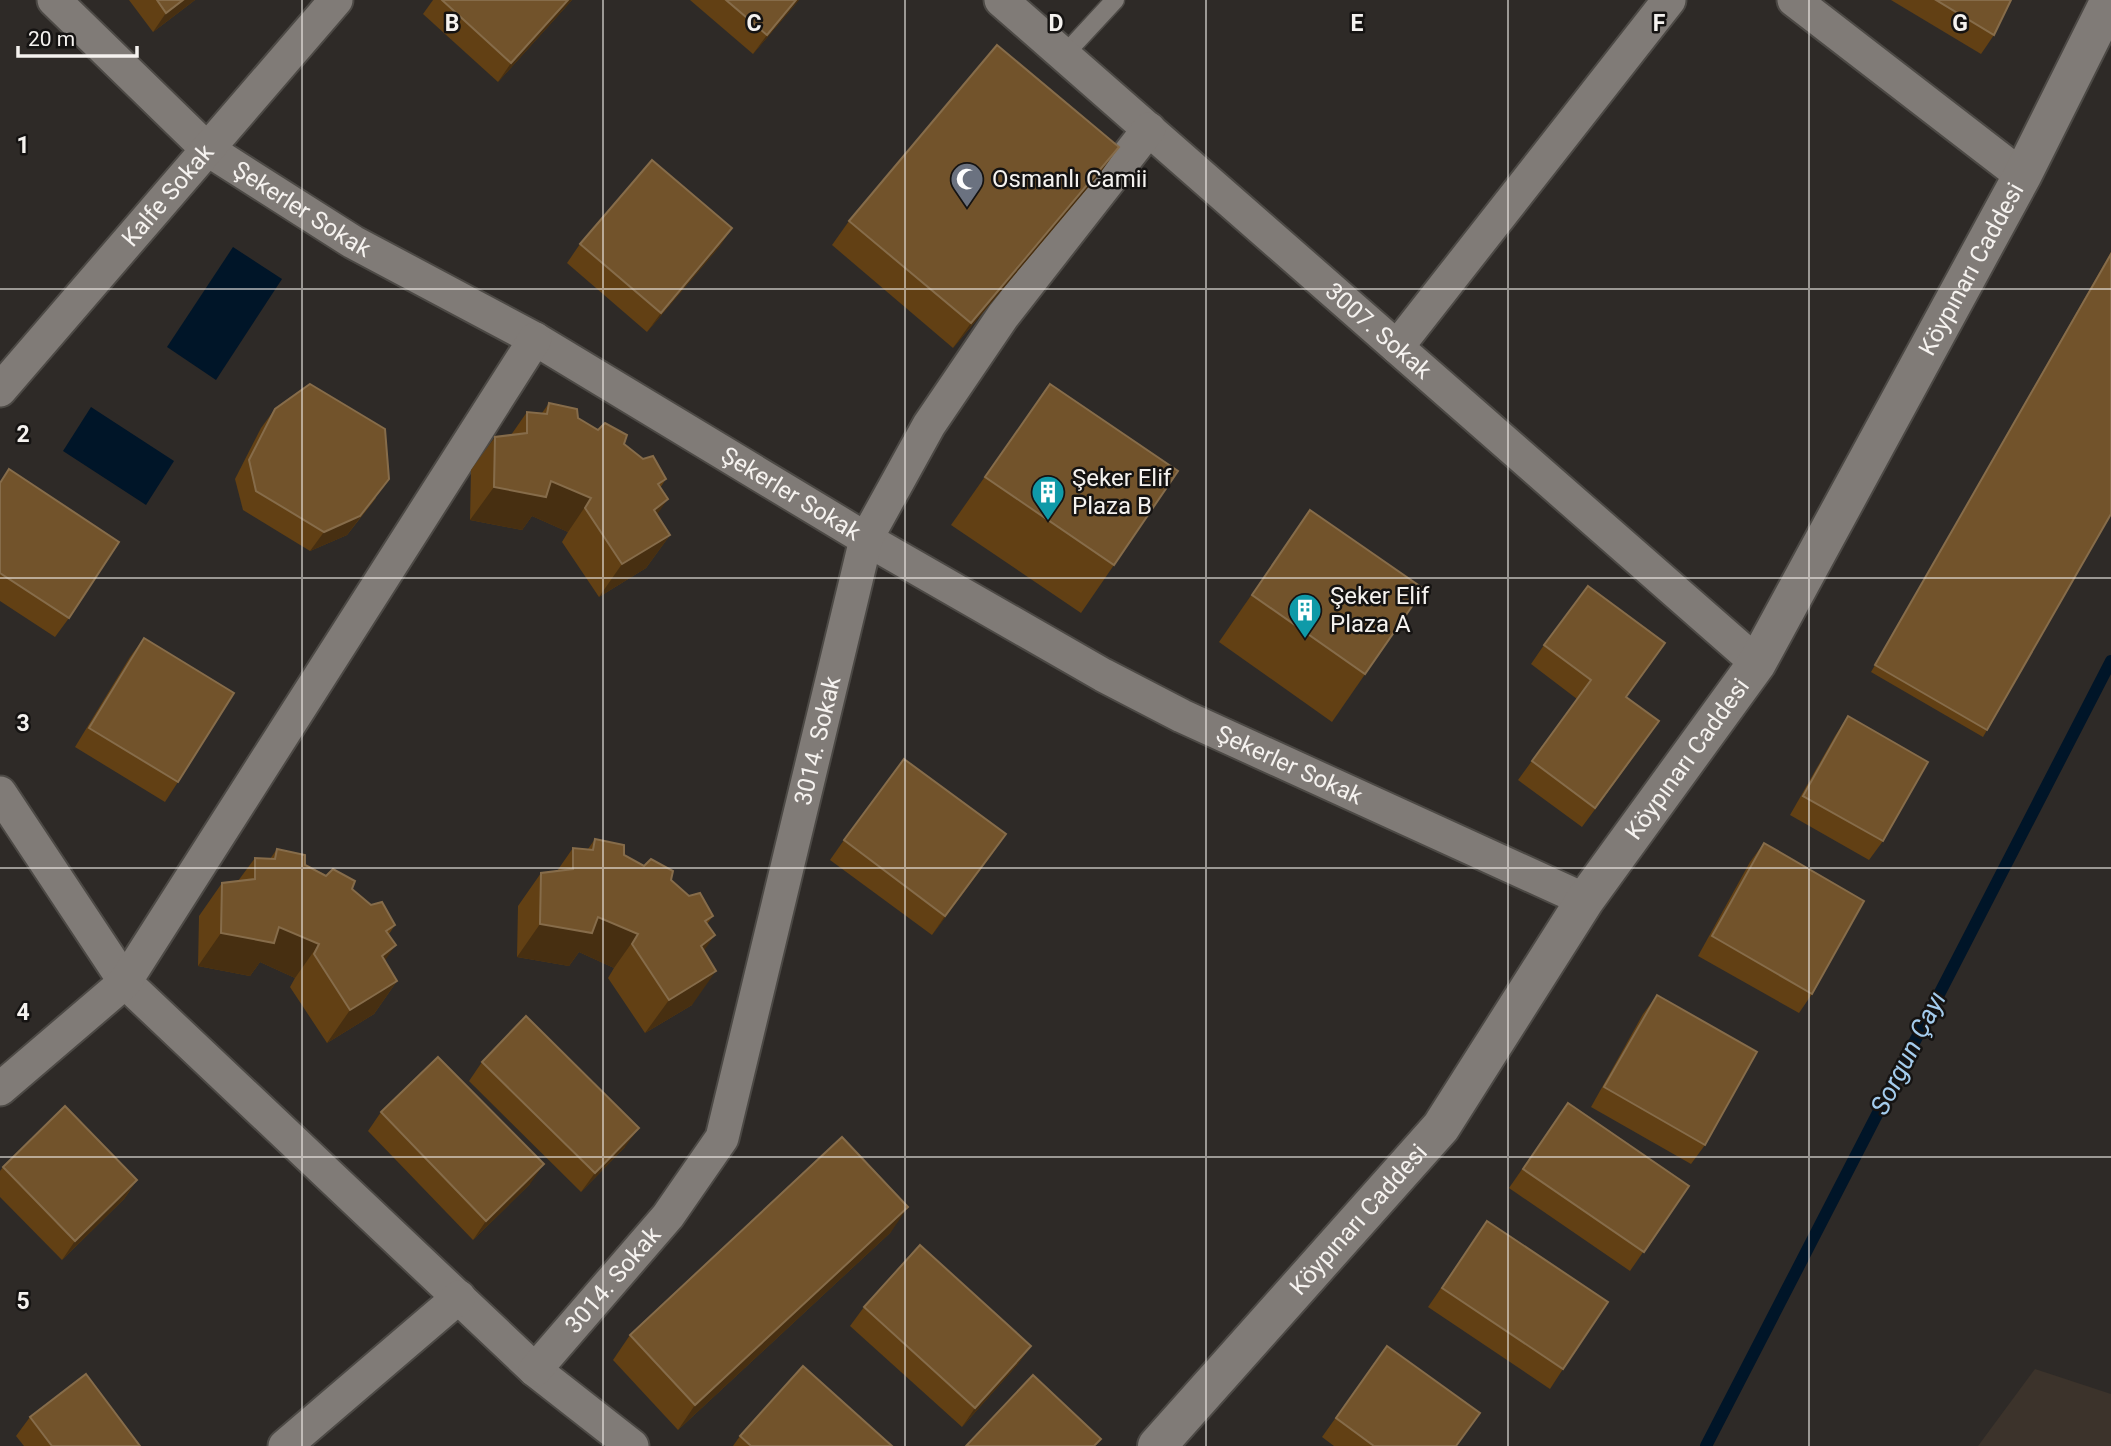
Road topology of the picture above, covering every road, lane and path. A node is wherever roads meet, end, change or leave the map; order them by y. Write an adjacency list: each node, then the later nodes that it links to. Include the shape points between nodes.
1 (54, 0): 10 (street, Şekerler Sokak)
2 (336, 0): 10 (street, Kalfe Sokak)
3 (1001, 0): 8 (street, 3007. Sokak)
4 (1115, 0): 8 (lane)
5 (1668, 0): 13 (street)
6 (1794, 0): 11 (street)
7 (2110, 0): 11 (street, Köypınarı Caddesi)
8 (1064, 55): 9 (street, 3007. Sokak)
9 (1149, 129): 13 (street, 3007. Sokak); 15 (street, 3014. Sokak, via 996,327 929,425)
10 (206, 149): 12 (street, Şekerler Sokak, via 353,242); 14 (street, Kalfe Sokak)
11 (2022, 176): 16 (street, Köypınarı Caddesi)
12 (535, 340): 15 (street, Şekerler Sokak); 19 (street)
13 (1397, 347): 16 (street, 3007. Sokak)
14 (0, 390)
15 (866, 540): 18 (street, Şekerler Sokak, via 1182,716); 22 (street, 3014. Sokak, via 722,1138 668,1216)
16 (1757, 663): 18 (street, Köypınarı Caddesi)
17 (0, 793): 19 (street)
18 (1585, 900): 25 (street, Köypınarı Caddesi, via 1441,1127)
19 (125, 982): 20 (street); 21 (street)
20 (0, 1089)
21 (459, 1297): 22 (street); 23 (street)
22 (535, 1370): 24 (street)
23 (285, 1446)
24 (632, 1446)
25 (1157, 1446)

